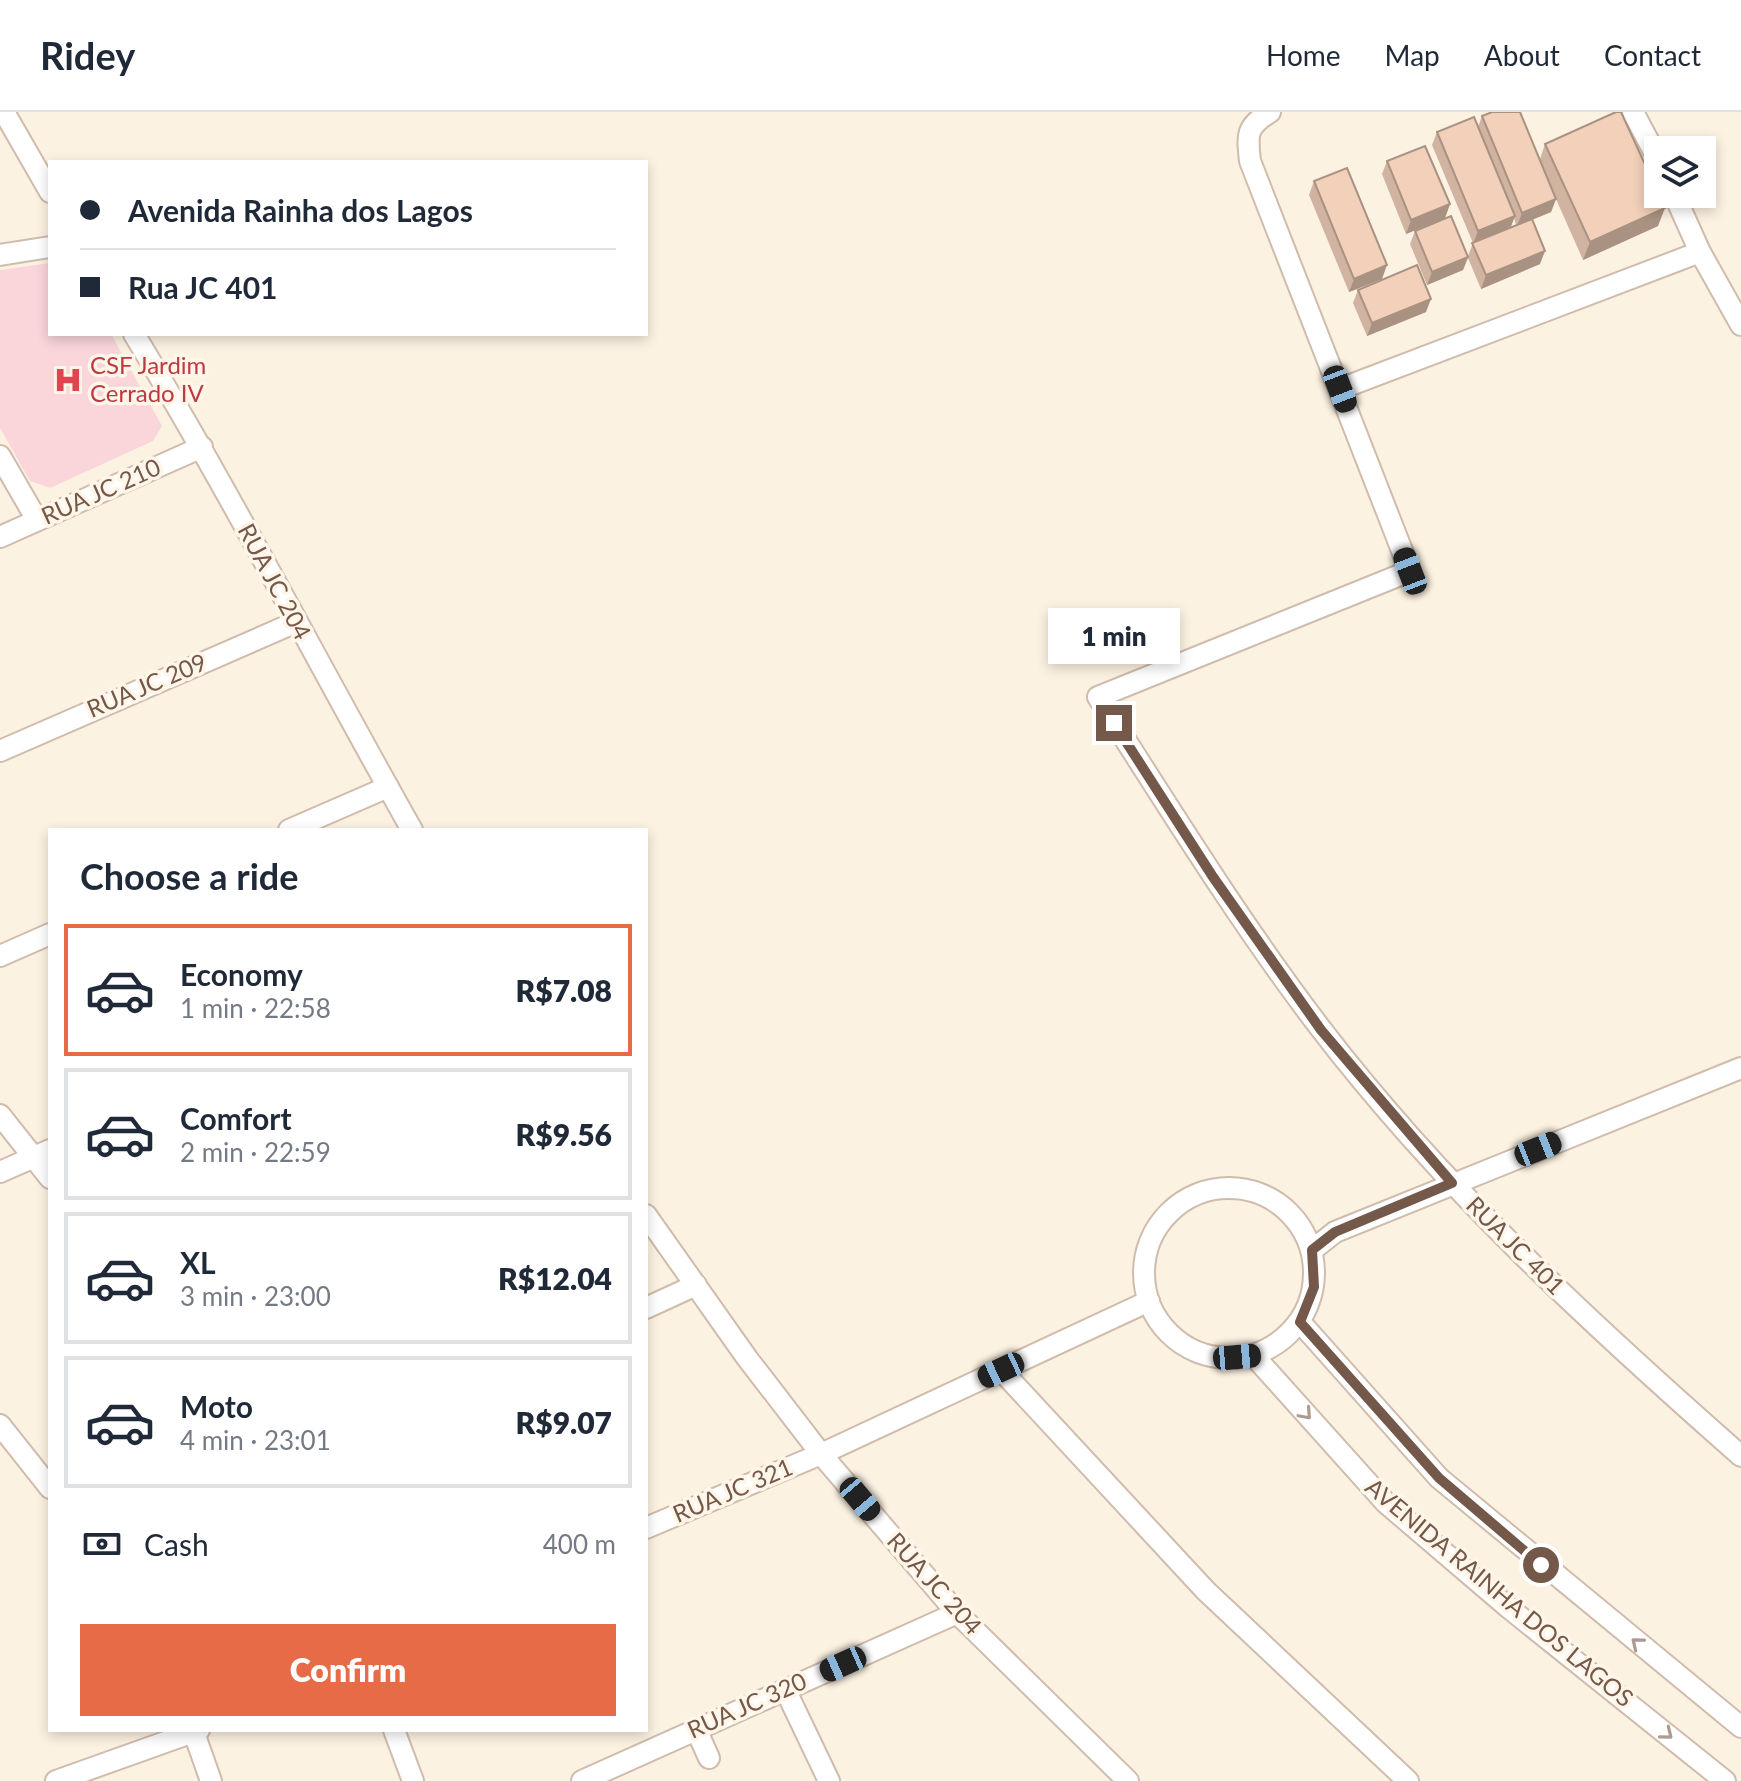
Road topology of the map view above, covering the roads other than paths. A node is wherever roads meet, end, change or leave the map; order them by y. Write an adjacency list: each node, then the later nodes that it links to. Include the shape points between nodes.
1 (4, 112): 5 (street)
2 (1270, 112): 12 (street, via 1253,123 1247,137 1250,161)
3 (1633, 112): 4 (street)
4 (1646, 136)
5 (48, 189)
6 (1680, 208): 8 (street)
7 (48, 247): 9 (street)
8 (1700, 252): 10 (street); 12 (street)
9 (0, 255)
10 (1741, 325)
11 (135, 336): 13 (street, RUA JC 204)
12 (1340, 389): 29 (street, RUA JC 401, via 1410,571 1098,697 1213,877 1321,1030)
13 (202, 447): 15 (street, RUA JC 210); 17 (street, RUA JC 204)
14 (0, 456): 15 (street)
15 (37, 520): 16 (street, RUA JC 210)
16 (0, 537)
17 (294, 623): 18 (street, RUA JC 209); 19 (street, RUA JC 204)
18 (0, 751)
19 (388, 787): 20 (street); 21 (street, RUA JC 204)
20 (294, 828)
21 (411, 828)
22 (48, 935): 23 (street)
23 (0, 956)
24 (1741, 1068): 29 (street)
25 (0, 1115): 26 (street)
26 (41, 1153): 27 (street); 28 (street)
27 (0, 1172)
28 (48, 1172)
29 (1452, 1183): 31 (street, via 1335,1232); 40 (street, RUA JC 401, via 1617,1347)
30 (648, 1218): 32 (street, RUA JC 204)
31 (1312, 1250): 33 (street, via 1295,1217 1265,1195 1229,1187 1193,1195 1170,1210 1154,1232 1144,1264); 35 (street, via 1314,1287)
32 (696, 1285): 34 (street); 39 (street, RUA JC 204)
33 (1149, 1301): 36 (street, via 1163,1327 1189,1348 1221,1358); 37 (street, RUA JC 321)
34 (648, 1307)
35 (1300, 1322): 36 (street, via 1280,1343); 45 (street, AVENIDA RAINHA DOS LAGOS, one-way to 35, via 1439,1478)
36 (1254, 1356): 58 (street, AVENIDA RAINHA DOS LAGOS, one-way to 58, via 1386,1503)
37 (1001, 1370): 39 (street, RUA JC 321); 57 (street, via 1206,1591)
38 (0, 1425): 41 (street)
39 (821, 1454): 42 (street, RUA JC 321); 43 (street, RUA JC 204)
40 (1741, 1456)
41 (48, 1485)
42 (648, 1527)
43 (957, 1613): 44 (street, RUA JC 320); 56 (street, RUA JC 204)
44 (785, 1689): 46 (street, RUA JC 320); 55 (street)
45 (1741, 1727)
46 (696, 1729): 50 (street); 54 (street, RUA JC 320)
47 (192, 1732): 51 (street)
48 (195, 1732): 52 (street)
49 (395, 1732): 53 (street)
50 (709, 1758)
51 (56, 1781)
52 (211, 1781)
53 (413, 1781)
54 (582, 1781)
55 (829, 1781)
56 (1128, 1781)
57 (1408, 1781)
58 (1725, 1781)

